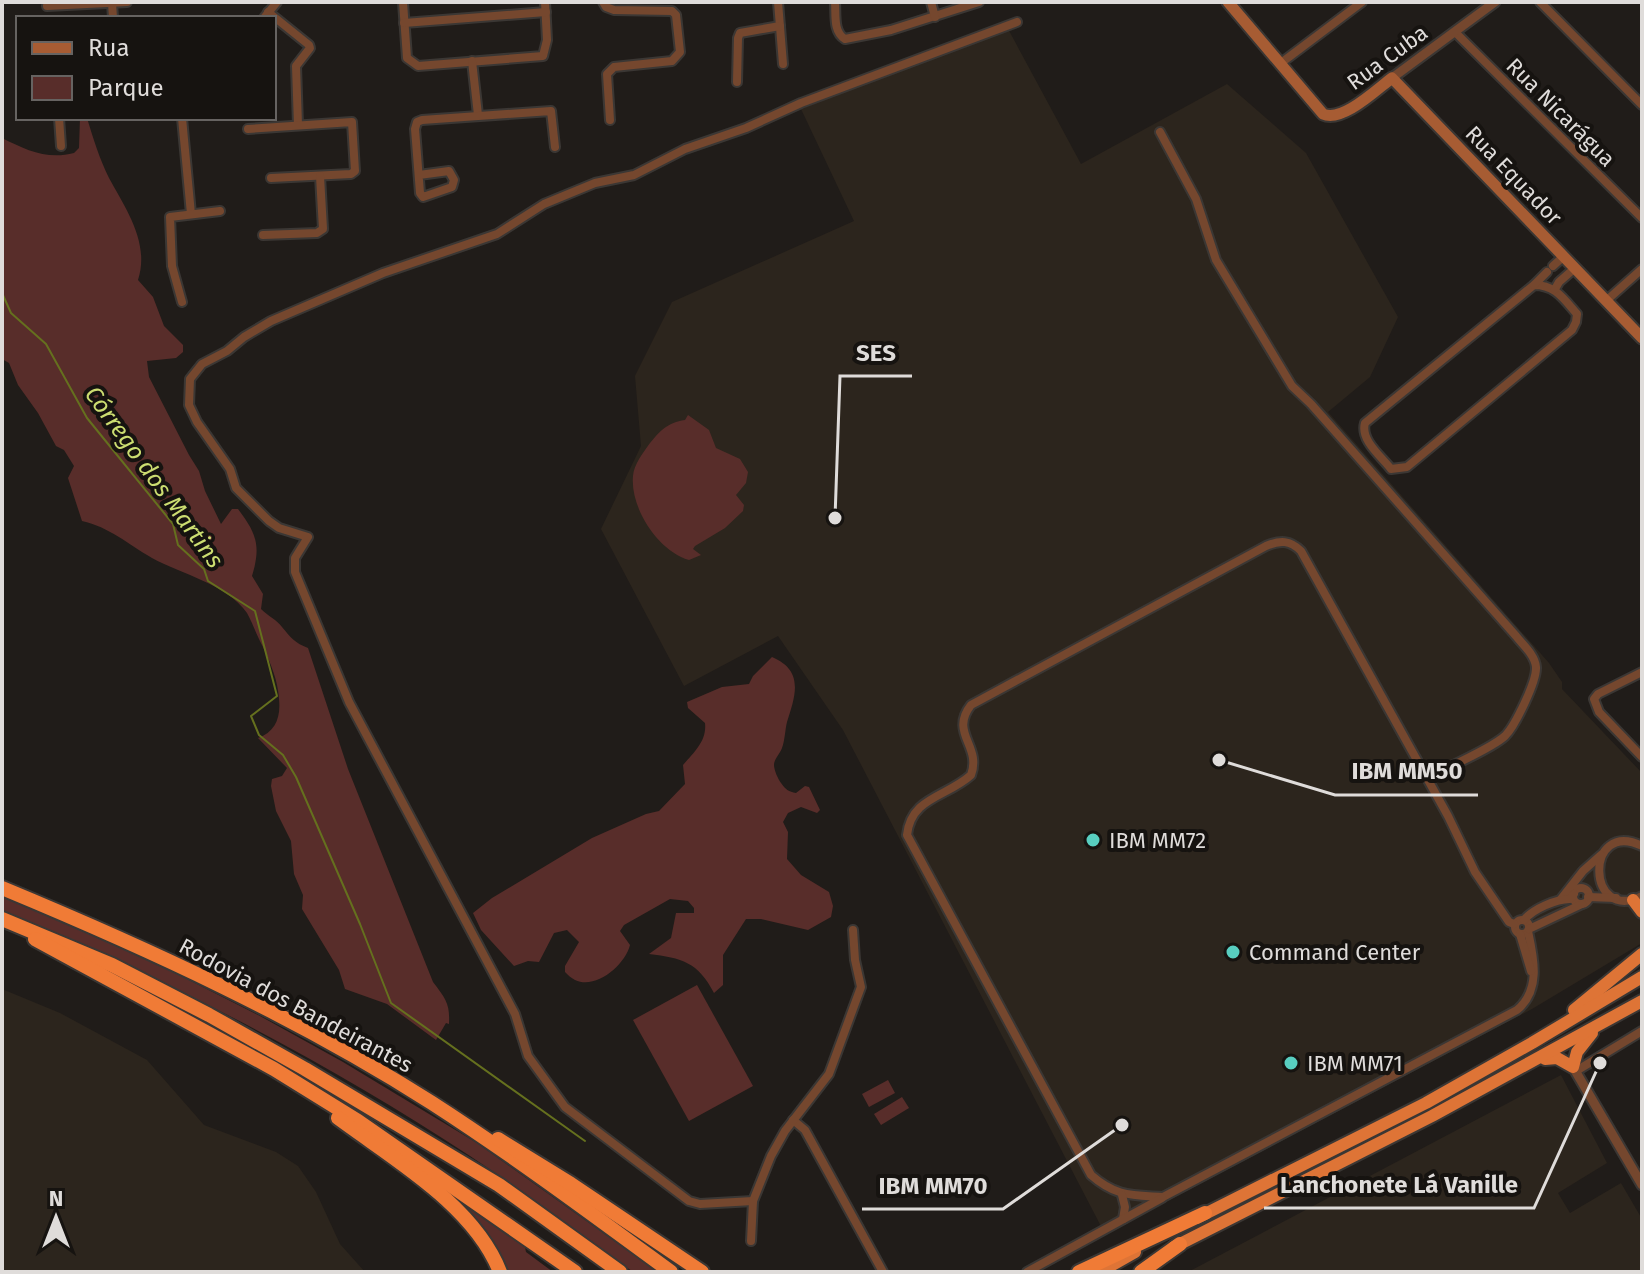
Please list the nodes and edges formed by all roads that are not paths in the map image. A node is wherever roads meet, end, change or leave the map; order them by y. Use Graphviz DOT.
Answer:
graph roads {
  1 [pos="127,2"];
  2 [pos="277,2"];
  3 [pos="403,2"];
  4 [pos="545,2"];
  5 [pos="603,2"];
  6 [pos="778,2"];
  7 [pos="835,2"];
  8 [pos="931,2"];
  9 [pos="979,2"];
  10 [pos="1228,2"];
  11 [pos="1362,2"];
  12 [pos="1495,2"];
  13 [pos="1540,2"];
  14 [pos="112,3"];
  15 [pos="47,6"];
  16 [pos="546,12"];
  17 [pos="266,15"];
  18 [pos="935,17"];
  19 [pos="276,22"];
  20 [pos="1017,22"];
  21 [pos="404,23"];
  22 [pos="780,26"];
  23 [pos="1455,32"];
  24 [pos="472,61"];
  25 [pos="1281,63"];
  26 [pos="783,64"];
  27 [pos="1392,78"];
  28 [pos="737,82"];
  29 [pos="1642,105"];
  30 [pos="478,115"];
  31 [pos="59,120"];
  32 [pos="182,120"];
  33 [pos="610,120"];
  34 [pos="298,125"];
  35 [pos="248,129"];
  36 [pos="1160,132"];
  37 [pos="61,146"];
  38 [pos="555,147"];
  39 [pos="419,175"];
  40 [pos="320,176"];
  41 [pos="271,178"];
  42 [pos="220,211"];
  43 [pos="191,214"];
  44 [pos="1642,218"];
  45 [pos="263,235"];
  46 [pos="1564,256"];
  47 [pos="1575,268"];
  48 [pos="1642,269"];
  49 [pos="1534,285"];
  50 [pos="1555,289"];
  51 [pos="1607,300"];
  52 [pos="182,302"];
  53 [pos="1642,338"];
  54 [pos="1642,672"];
  55 [pos="1642,757"];
  56 [pos="1427,778"];
  57 [pos="1642,846"];
  58 [pos="1604,852"];
  59 [pos="1598,869"];
  60 [pos="2,888"];
  61 [pos="1585,897"];
  62 [pos="1618,898"];
  63 [pos="1638,898"];
  64 [pos="1561,899"];
  65 [pos="1642,912"];
  66 [pos="2,919"];
  67 [pos="1520,921"];
  68 [pos="853,930"];
  69 [pos="1526,931"];
  70 [pos="1642,954"];
  71 [pos="1642,977"];
  72 [pos="1642,1001"];
  73 [pos="1597,1027"];
  74 [pos="1642,1031"];
  75 [pos="1532,1043"];
  76 [pos="1530,1064"];
  77 [pos="274,1069"];
  78 [pos="1574,1069"];
  79 [pos="431,1103"];
  80 [pos="793,1120"];
  81 [pos="1642,1185"];
  82 [pos="1122,1195"];
  83 [pos="1163,1197"];
  84 [pos="753,1201"];
  85 [pos="1205,1213"];
  86 [pos="1123,1219"];
  87 [pos="751,1241"];
  88 [pos="1180,1244"];
  89 [pos="500,1272"];
  90 [pos="575,1272"];
  91 [pos="620,1272"];
  92 [pos="671,1272"];
  93 [pos="702,1272"];
  94 [pos="883,1272"];
  95 [pos="1027,1272"];
  96 [pos="1079,1272"];
  97 [pos="1100,1272"];
  98 [pos="1130,1272"];
  99 [pos="1141,1272"];
  1 -- 14 [label="street"];
  2 -- 17 [label="street"];
  3 -- 21 [label="street"];
  4 -- 16 [label="street"];
  5 -- 33 [label="street"];
  6 -- 22 [label="street"];
  7 -- 18 [label="street"];
  8 -- 18 [label="street"];
  9 -- 18 [label="street"];
  10 -- 25 [label="main road"];
  11 -- 25 [label="street"];
  12 -- 23 [label="street, Rua Cuba"];
  13 -- 29 [label="street"];
  14 -- 15 [label="street"];
  16 -- 21 [label="street"];
  16 -- 24 [label="street"];
  19 -- 34 [label="street"];
  20 -- 84 [label="street"];
  21 -- 24 [label="street"];
  22 -- 26 [label="street"];
  22 -- 28 [label="street"];
  23 -- 27 [label="street, Rua Cuba"];
  23 -- 44 [label="street, Rua Nicarágua"];
  24 -- 30 [label="street"];
  25 -- 27 [label="main road, Rua Cuba"];
  27 -- 46 [label="main road, Rua Equador"];
  30 -- 38 [label="street"];
  30 -- 39 [label="street"];
  31 -- 37 [label="street"];
  32 -- 43 [label="street"];
  34 -- 35 [label="street"];
  34 -- 40 [label="street"];
  36 -- 56 [label="street"];
  39 -- 39 [label="street"];
  40 -- 41 [label="street"];
  40 -- 45 [label="street"];
  42 -- 43 [label="street"];
  43 -- 52 [label="street"];
  46 -- 47 [label="main road, Rua Equador"];
  46 -- 49 [label="street"];
  47 -- 50 [label="street"];
  47 -- 51 [label="main road, Rua Equador"];
  48 -- 51 [label="street"];
  49 -- 50 [label="street"];
  49 -- 50 [label="street"];
  51 -- 53 [label="main road, Rua Equador"];
  54 -- 55 [label="street"];
  56 -- 67 [label="street"];
  56 -- 82 [label="street"];
  57 -- 58 [label="street"];
  58 -- 59 [label="street"];
  58 -- 64 [label="street"];
  59 -- 61 [label="street"];
  59 -- 62 [label="street"];
  60 -- 79 [label="highway, Rodovia dos Bandeirantes"];
  61 -- 62 [label="street"];
  61 -- 64 [label="street"];
  61 -- 69 [label="street"];
  62 -- 63 [label="street"];
  63 -- 65 [label="highway"];
  64 -- 67 [label="street"];
  66 -- 77 [label="highway"];
  66 -- 91 [label="highway"];
  67 -- 69 [label="street"];
  67 -- 69 [label="street"];
  68 -- 80 [label="street"];
  69 -- 83 [label="street"];
  70 -- 75 [label="highway"];
  71 -- 75 [label="highway"];
  72 -- 73 [label="highway"];
  73 -- 76 [label="highway"];
  73 -- 78 [label="highway"];
  74 -- 78 [label="street"];
  75 -- 85 [label="highway"];
  76 -- 78 [label="highway"];
  76 -- 88 [label="highway"];
  77 -- 89 [label="highway"];
  77 -- 90 [label="highway"];
  78 -- 81 [label="street"];
  79 -- 92 [label="highway, Rodovia dos Bandeirantes"];
  79 -- 93 [label="highway"];
  80 -- 84 [label="street"];
  80 -- 94 [label="street"];
  82 -- 83 [label="street"];
  82 -- 86 [label="street"];
  83 -- 86 [label="street"];
  84 -- 87 [label="street"];
  85 -- 96 [label="highway"];
  85 -- 97 [label="highway"];
  86 -- 95 [label="street"];
  88 -- 98 [label="highway"];
  88 -- 99 [label="highway"];
}
